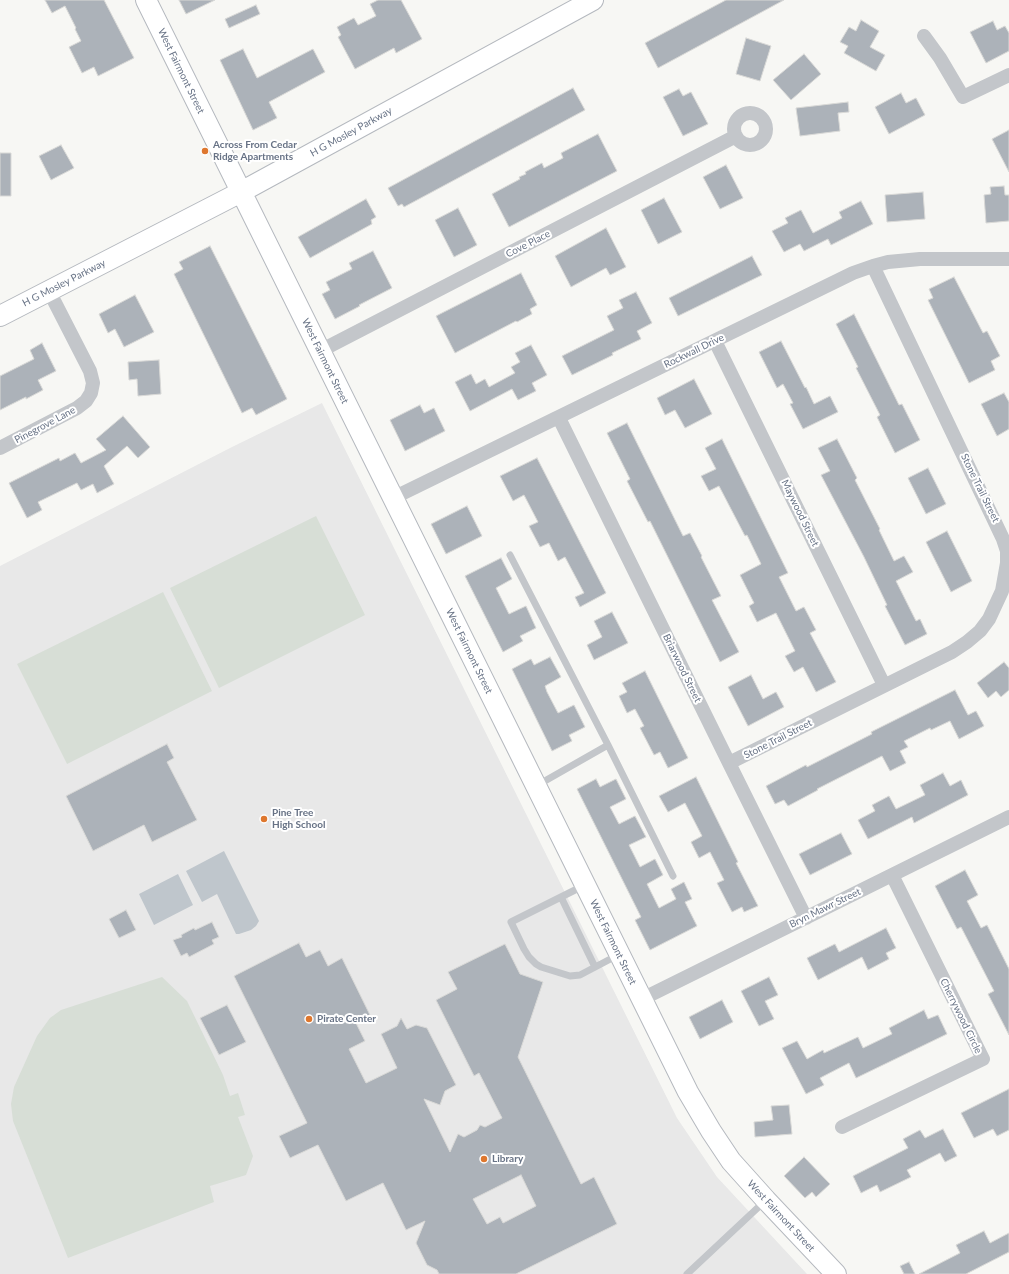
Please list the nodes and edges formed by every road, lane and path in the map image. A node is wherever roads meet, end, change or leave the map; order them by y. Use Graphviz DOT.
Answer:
graph roads {
  1 [pos="146,0"];
  2 [pos="593,0"];
  3 [pos="924,36"];
  4 [pos="1009,75"];
  5 [pos="736,136"];
  6 [pos="241,192"];
  7 [pos="1009,259"];
  8 [pos="873,266"];
  9 [pos="49,290"];
  10 [pos="0,316"];
  11 [pos="715,341"];
  12 [pos="320,351"];
  13 [pos="559,418"];
  14 [pos="0,448"];
  15 [pos="393,498"];
  16 [pos="1003,523"];
  17 [pos="510,555"];
  18 [pos="884,685"];
  19 [pos="608,745"];
  20 [pos="729,763"];
  21 [pos="536,786"];
  22 [pos="1009,817"];
  23 [pos="892,875"];
  24 [pos="673,876"];
  25 [pos="585,885"];
  26 [pos="561,897"];
  27 [pos="806,918"];
  28 [pos="620,954"];
  29 [pos="595,967"];
  30 [pos="642,999"];
  31 [pos="842,1128"];
  32 [pos="766,1200"];
  33 [pos="687,1274"];
  34 [pos="836,1274"];
  1 -- 6 [label="street, West Fairmont Street"];
  2 -- 6 [label="street, H G Mosley Parkway"];
  3 -- 4 [label="street"];
  5 -- 12 [label="street, Cove Place"];
  6 -- 9 [label="street, H G Mosley Parkway"];
  6 -- 12 [label="street, West Fairmont Street"];
  7 -- 8 [label="street, Rockwall Drive"];
  8 -- 11 [label="street, Rockwall Drive"];
  8 -- 16 [label="street, Stone Trail Street"];
  9 -- 10 [label="street, H G Mosley Parkway"];
  9 -- 14 [label="street, Pinegrove Lane"];
  11 -- 13 [label="street, Rockwall Drive"];
  11 -- 18 [label="street, Maywood Street"];
  12 -- 15 [label="street, West Fairmont Street"];
  13 -- 15 [label="street, Rockwall Drive"];
  13 -- 20 [label="street, Briarwood Street"];
  15 -- 21 [label="street, West Fairmont Street"];
  16 -- 18 [label="street, Stone Trail Street"];
  17 -- 19 [label="lane"];
  18 -- 20 [label="street, Stone Trail Street"];
  19 -- 21 [label="lane"];
  19 -- 24 [label="lane"];
  20 -- 27 [label="street, Briarwood Street"];
  21 -- 25 [label="street, West Fairmont Street"];
  22 -- 23 [label="street, Bryn Mawr Street"];
  23 -- 27 [label="street, Bryn Mawr Street"];
  23 -- 31 [label="street, Cherrywood Circle"];
  25 -- 26 [label="lane"];
  25 -- 28 [label="street, West Fairmont Street"];
  26 -- 29 [label="lane"];
  26 -- 29 [label="lane"];
  27 -- 30 [label="street, Bryn Mawr Street"];
  28 -- 29 [label="lane"];
  28 -- 30 [label="street, West Fairmont Street"];
  30 -- 32 [label="street, West Fairmont Street"];
  32 -- 33 [label="lane"];
  32 -- 34 [label="street, West Fairmont Street"];
}
